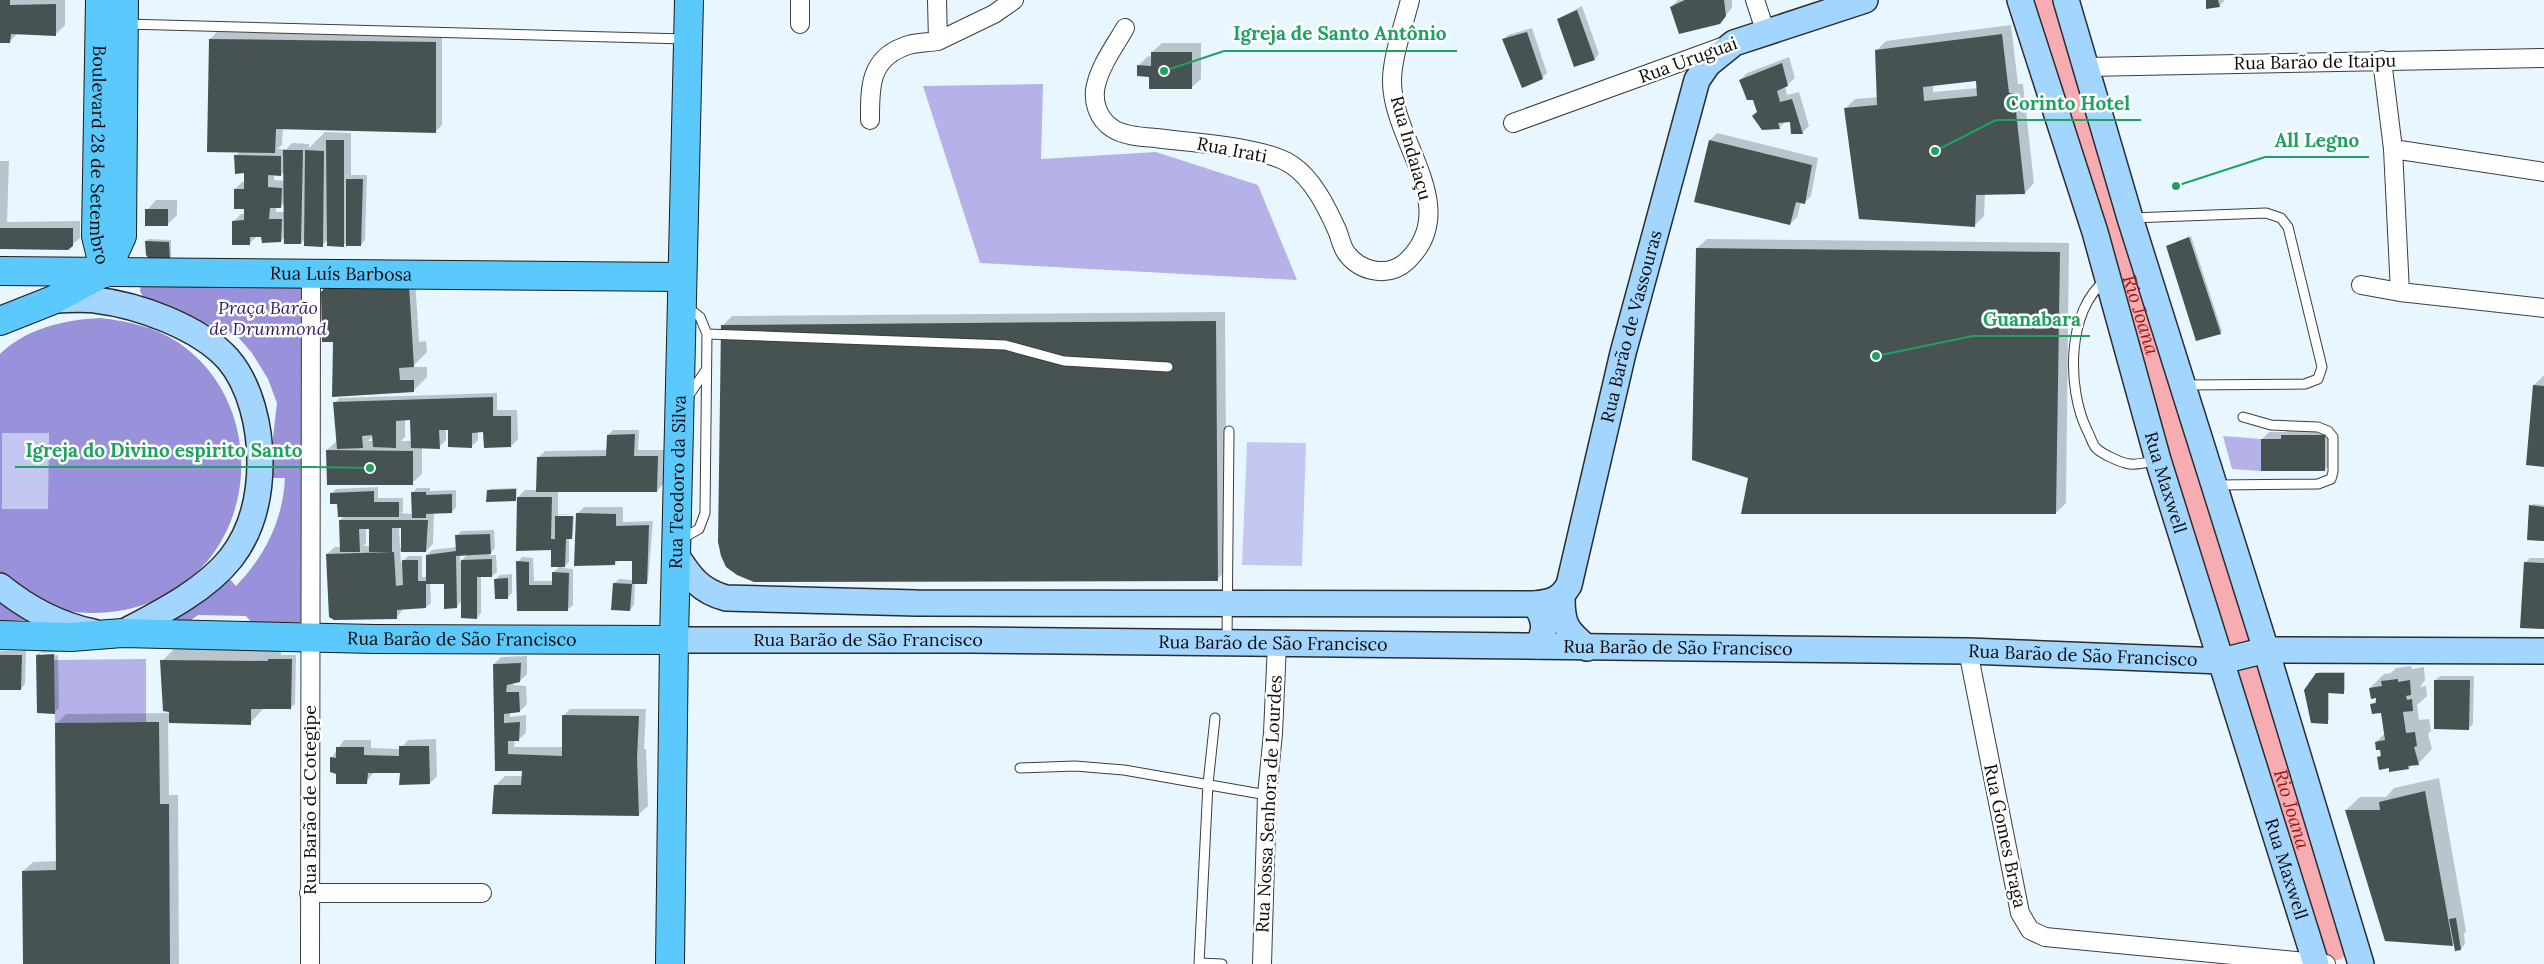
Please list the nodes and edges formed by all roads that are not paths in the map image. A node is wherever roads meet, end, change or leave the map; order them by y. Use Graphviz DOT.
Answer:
graph roads {
  1 [pos="100,0"];
  2 [pos="689,0"];
  3 [pos="800,0"];
  4 [pos="937,0"];
  5 [pos="1014,0"];
  6 [pos="1410,0"];
  7 [pos="1755,0"];
  8 [pos="1865,0"];
  9 [pos="2020,0"];
  10 [pos="2066,0"];
  11 [pos="124,12"];
  12 [pos="800,24"];
  13 [pos="1125,28"];
  14 [pos="1766,33"];
  15 [pos="688,40"];
  16 [pos="938,40"];
  17 [pos="1734,43"];
  18 [pos="2544,58"];
  19 [pos="2382,60"];
  20 [pos="2087,67"];
  21 [pos="870,120"];
  22 [pos="1513,123"];
  23 [pos="2393,149"];
  24 [pos="2544,172"];
  25 [pos="2130,218"];
  26 [pos="1425,237"];
  27 [pos="0,271"];
  28 [pos="105,272"];
  29 [pos="312,272"];
  30 [pos="2108,278"];
  31 [pos="2362,285"];
  32 [pos="682,290"];
  33 [pos="2400,292"];
  34 [pos="44,304"];
  35 [pos="2544,308"];
  36 [pos="151,314"];
  37 [pos="0,321"];
  38 [pos="0,334"];
  39 [pos="707,334"];
  40 [pos="1168,367"];
  41 [pos="707,369"];
  42 [pos="2183,385"];
  43 [pos="679,411"];
  44 [pos="2243,417"];
  45 [pos="1229,431"];
  46 [pos="2158,460"];
  47 [pos="2214,485"];
  48 [pos="676,549"];
  49 [pos="0,586"];
  50 [pos="1562,597"];
  51 [pos="1228,603"];
  52 [pos="1330,603"];
  53 [pos="1535,604"];
  54 [pos="112,634"];
  55 [pos="0,635"];
  56 [pos="310,637"];
  57 [pos="674,640"];
  58 [pos="1227,643"];
  59 [pos="1277,644"];
  60 [pos="1537,646"];
  61 [pos="1588,648"];
  62 [pos="2266,650"];
  63 [pos="1968,651"];
  64 [pos="2544,651"];
  65 [pos="2222,661"];
  66 [pos="1215,718"];
  67 [pos="1020,768"];
  68 [pos="1208,784"];
  69 [pos="1267,795"];
  70 [pos="309,893"];
  71 [pos="482,893"];
  72 [pos="1199,963"];
  73 [pos="310,964"];
  74 [pos="670,964"];
  75 [pos="1222,964"];
  76 [pos="1262,964"];
  77 [pos="2319,964"];
  78 [pos="2361,964"];
  1 -- 28 [label="main road, Boulevard 28 de Setembro"];
  2 -- 15 [label="main road, Rua Teodoro da Silva"];
  3 -- 12 [label="street"];
  4 -- 16 [label="street"];
  5 -- 16 [label="street"];
  6 -- 26 [label="street, Rua Indaiaçu"];
  7 -- 14 [label="street"];
  8 -- 14 [label="street, Rua Uruguai"];
  9 -- 30 [label="street, Rua Maxwell"];
  10 -- 20 [label="street"];
  11 -- 15 [label="lane"];
  11 -- 28 [label="main road, Boulevard 28 de Setembro"];
  13 -- 26 [label="street, Rua Irati"];
  14 -- 17 [label="street, Rua Uruguai"];
  15 -- 32 [label="main road, Rua Teodoro da Silva"];
  16 -- 21 [label="street"];
  17 -- 22 [label="street, Rua Uruguai"];
  17 -- 50 [label="street, Rua Barão de Vassouras"];
  18 -- 19 [label="street, Rua Barão de Itaipu"];
  19 -- 20 [label="street, Rua Barão de Itaipu"];
  19 -- 23 [label="street"];
  20 -- 25 [label="street"];
  23 -- 24 [label="street"];
  23 -- 33 [label="street"];
  25 -- 42 [label="street"];
  25 -- 42 [label="lane"];
  27 -- 28 [label="main road, Rua Luís Barbosa"];
  28 -- 29 [label="main road, Rua Luís Barbosa"];
  28 -- 34 [label="main road"];
  28 -- 36 [label="street"];
  29 -- 32 [label="main road, Rua Luís Barbosa"];
  29 -- 56 [label="street"];
  30 -- 46 [label="street, Rua Maxwell"];
  30 -- 46 [label="lane"];
  31 -- 33 [label="street"];
  32 -- 39 [label="lane"];
  32 -- 43 [label="main road, Rua Teodoro da Silva"];
  33 -- 35 [label="street"];
  34 -- 36 [label="street"];
  34 -- 37 [label="main road"];
  34 -- 38 [label="street"];
  36 -- 54 [label="street"];
  39 -- 40 [label="lane"];
  39 -- 41 [label="lane"];
  41 -- 43 [label="lane"];
  41 -- 48 [label="lane"];
  42 -- 47 [label="street"];
  43 -- 48 [label="main road, Rua Teodoro da Silva"];
  44 -- 47 [label="lane"];
  45 -- 51 [label="lane"];
  46 -- 65 [label="street, Rua Maxwell"];
  47 -- 62 [label="street"];
  48 -- 51 [label="street"];
  48 -- 57 [label="main road, Rua Teodoro da Silva"];
  49 -- 54 [label="street"];
  50 -- 53 [label="street"];
  50 -- 61 [label="street"];
  51 -- 52 [label="street"];
  51 -- 58 [label="lane"];
  52 -- 53 [label="street"];
  52 -- 59 [label="street"];
  53 -- 60 [label="street"];
  54 -- 55 [label="main road, Rua Barão de São Francisco"];
  54 -- 56 [label="main road, Rua Barão de São Francisco"];
  56 -- 57 [label="main road, Rua Barão de São Francisco"];
  56 -- 70 [label="street, Rua Barão de Cotegipe"];
  57 -- 58 [label="street, Rua Barão de São Francisco"];
  57 -- 74 [label="main road, Rua Teodoro da Silva"];
  58 -- 59 [label="street, Rua Barão de São Francisco"];
  59 -- 60 [label="street, Rua Barão de São Francisco"];
  59 -- 69 [label="street, Rua Nossa Senhora de Lourdes"];
  60 -- 61 [label="street, Rua Barão de São Francisco"];
  61 -- 63 [label="street, Rua Barão de São Francisco"];
  62 -- 64 [label="street, Rua Barão de São Francisco"];
  62 -- 65 [label="street, Rua Barão de São Francisco"];
  62 -- 78 [label="street"];
  63 -- 65 [label="street, Rua Barão de São Francisco"];
  63 -- 77 [label="street, Rua Gomes Braga"];
  65 -- 77 [label="street, Rua Maxwell"];
  66 -- 68 [label="lane"];
  67 -- 68 [label="lane"];
  68 -- 69 [label="lane"];
  68 -- 72 [label="lane"];
  69 -- 76 [label="street, Rua Nossa Senhora de Lourdes"];
  70 -- 71 [label="street"];
  70 -- 73 [label="street, Rua Barão de Cotegipe"];
  72 -- 75 [label="lane"];
}
